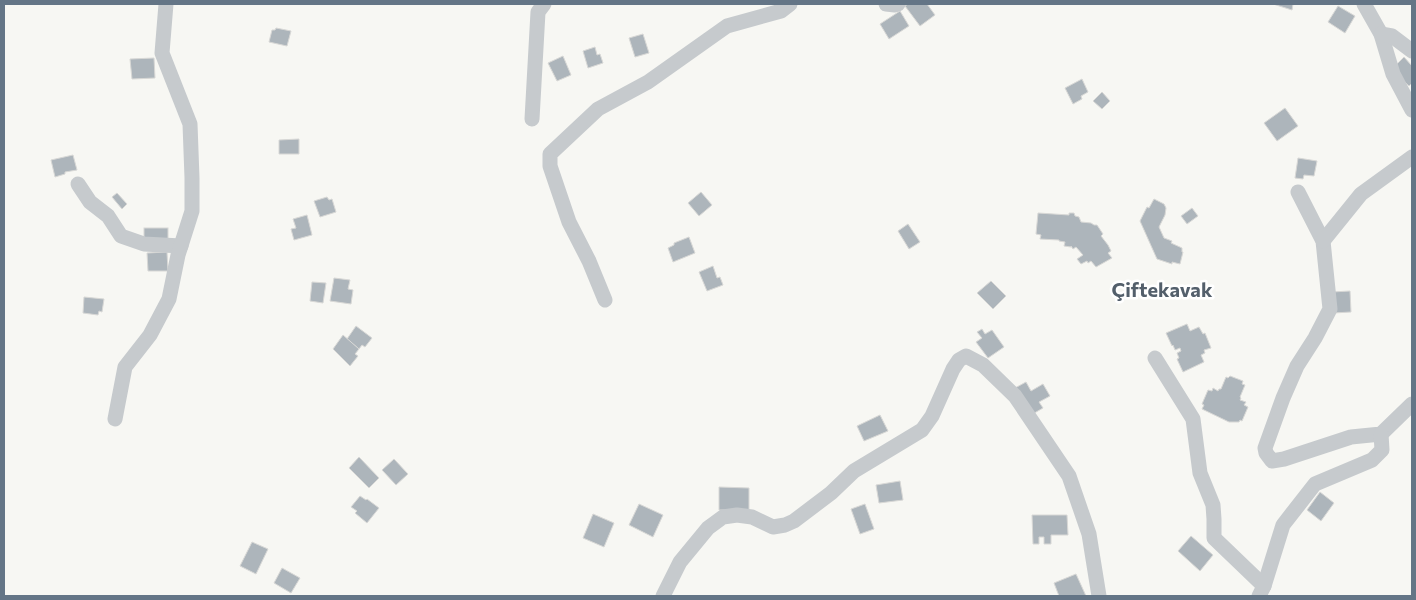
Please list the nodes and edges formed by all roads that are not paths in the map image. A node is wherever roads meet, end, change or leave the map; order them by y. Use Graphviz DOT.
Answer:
graph roads {
  1 [pos="166,4"];
  2 [pos="544,4"];
  3 [pos="790,4"];
  4 [pos="886,4"];
  5 [pos="898,4"];
  6 [pos="1364,4"];
  7 [pos="1381,34"];
  8 [pos="1412,51"];
  9 [pos="1412,110"];
  10 [pos="532,119"];
  11 [pos="1412,157"];
  12 [pos="78,184"];
  13 [pos="1298,192"];
  14 [pos="1323,241"];
  15 [pos="181,246"];
  16 [pos="605,300"];
  17 [pos="1155,358"];
  18 [pos="1412,404"];
  19 [pos="115,419"];
  20 [pos="1381,434"];
  21 [pos="1262,591"];
  22 [pos="663,596"];
  23 [pos="1099,596"];
  1 -- 15 [label="street"];
  2 -- 10 [label="street"];
  3 -- 16 [label="street"];
  4 -- 5 [label="street"];
  6 -- 7 [label="street"];
  7 -- 8 [label="street"];
  7 -- 9 [label="street"];
  11 -- 14 [label="street"];
  12 -- 15 [label="street"];
  13 -- 14 [label="street"];
  14 -- 20 [label="street"];
  15 -- 19 [label="street"];
  17 -- 21 [label="street"];
  18 -- 20 [label="street"];
  20 -- 21 [label="street"];
  22 -- 23 [label="street"];
}
